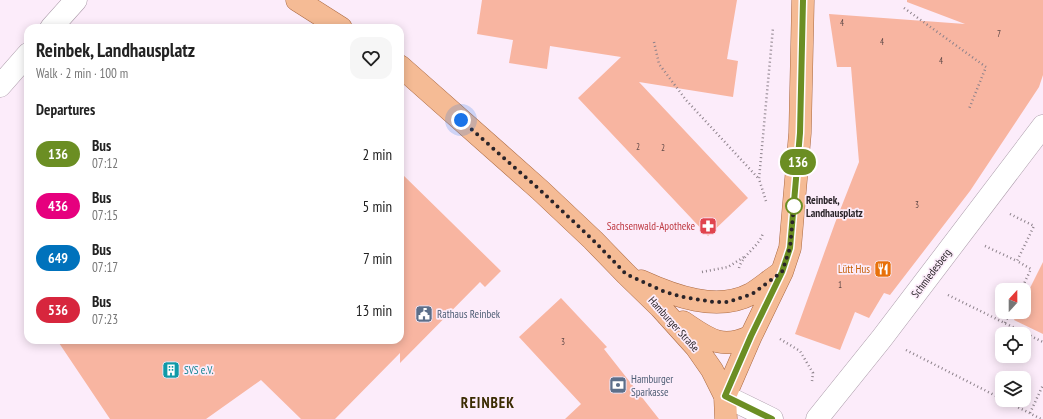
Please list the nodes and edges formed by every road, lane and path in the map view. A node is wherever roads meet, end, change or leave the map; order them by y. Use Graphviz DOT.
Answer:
graph roads {
  1 [pos="76,0"];
  2 [pos="296,0"];
  3 [pos="803,0"];
  4 [pos="904,8"];
  5 [pos="774,23"];
  6 [pos="55,24"];
  7 [pos="335,24"];
  8 [pos="654,42"];
  9 [pos="24,59"];
  10 [pos="404,70"];
  11 [pos="0,86"];
  12 [pos="969,109"];
  13 [pos="1043,126"];
  14 [pos="985,202"];
  15 [pos="961,234"];
  16 [pos="1017,261"];
  17 [pos="782,272"];
  18 [pos="626,274"];
  19 [pos="924,283"];
  20 [pos="1025,283"];
  21 [pos="660,307"];
  22 [pos="1007,319"];
  23 [pos="1005,323"];
  24 [pos="751,336"];
  25 [pos="882,338"];
  26 [pos="1043,342"];
  27 [pos="1043,386"];
  28 [pos="725,396"];
  29 [pos="995,396"];
  30 [pos="1018,407"];
  31 [pos="1030,413"];
  32 [pos="726,419"];
  33 [pos="772,419"];
  34 [pos="817,419"];
  35 [pos="1041,419"];
  1 -- 6 [label="street"];
  2 -- 7 [label="main road"];
  3 -- 17 [label="main road"];
  4 -- 12 [label="path"];
  5 -- 8 [label="path"];
  9 -- 11 [label="street"];
  10 -- 18 [label="main road, Hamburger Straße"];
  13 -- 14 [label="street, Schmiedesberg"];
  14 -- 15 [label="street, Schmiedesberg"];
  14 -- 16 [label="path"];
  15 -- 16 [label="path"];
  15 -- 19 [label="street, Schmiedesberg"];
  16 -- 20 [label="path"];
  17 -- 18 [label="main road"];
  17 -- 24 [label="main road"];
  18 -- 21 [label="main road, Hamburger Straße"];
  19 -- 23 [label="path"];
  19 -- 25 [label="street, Schmiedesberg"];
  21 -- 24 [label="main road"];
  21 -- 28 [label="main road, Hamburger Straße"];
  22 -- 23 [label="path"];
  23 -- 26 [label="path"];
  24 -- 28 [label="main road"];
  25 -- 29 [label="path"];
  25 -- 34 [label="street, Schmiedesberg"];
  27 -- 31 [label="path"];
  28 -- 32 [label="main road"];
  28 -- 33 [label="street"];
  30 -- 31 [label="path"];
  31 -- 35 [label="path"];
}
